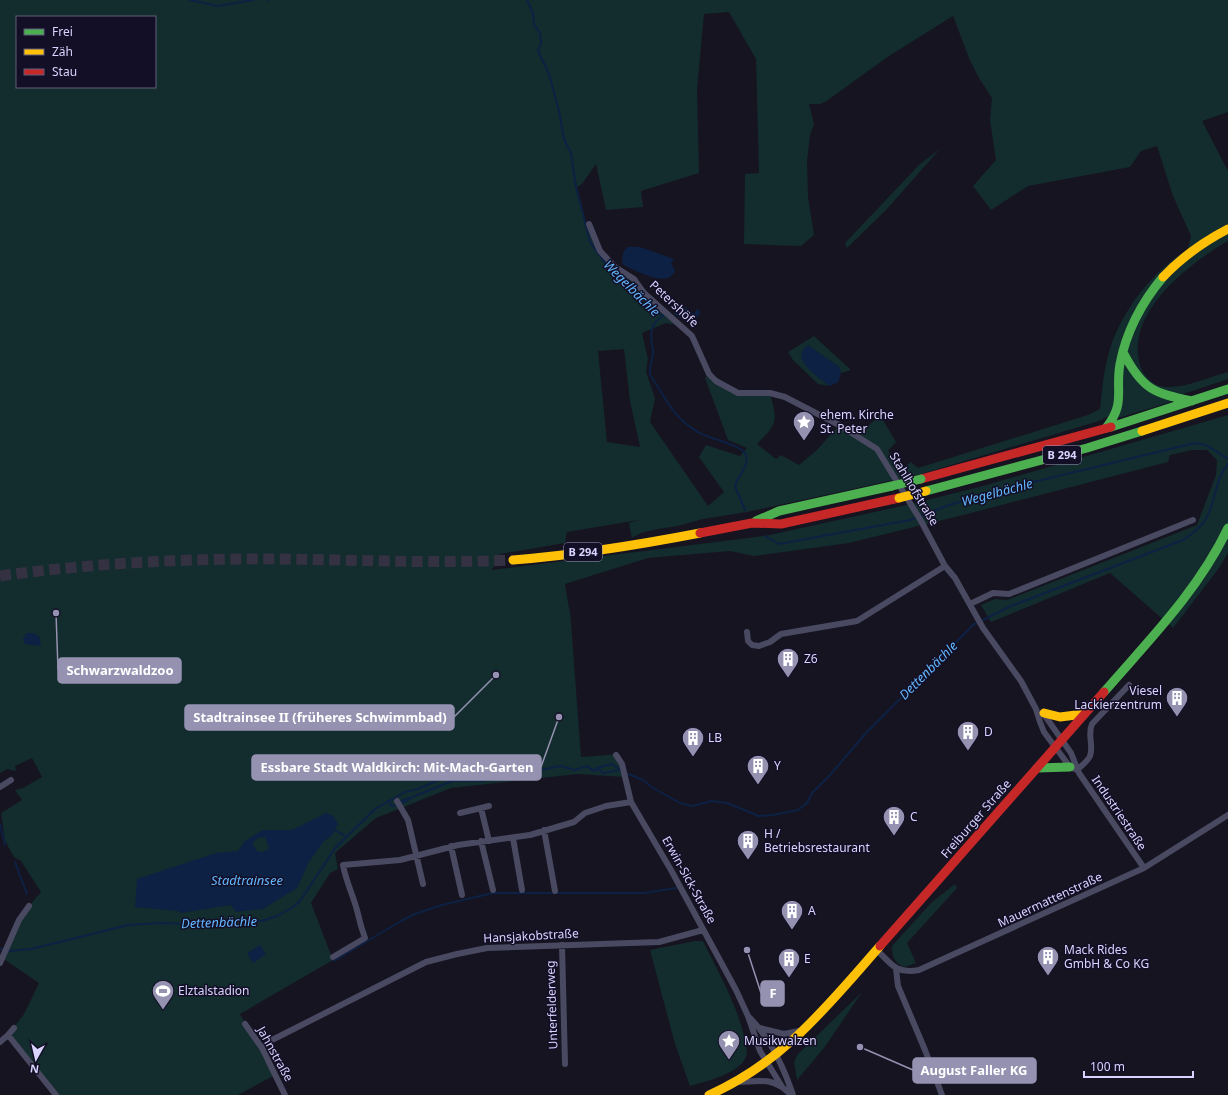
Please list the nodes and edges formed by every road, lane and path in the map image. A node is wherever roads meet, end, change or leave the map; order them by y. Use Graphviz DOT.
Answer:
graph roads {
  1 [pos="589,224"];
  2 [pos="1228,229"];
  3 [pos="1124,354"];
  4 [pos="1228,389"];
  5 [pos="770,393"];
  6 [pos="1192,401"];
  7 [pos="1228,403"];
  8 [pos="1106,429"];
  9 [pos="1193,520"];
  10 [pos="752,523"];
  11 [pos="1228,528"];
  12 [pos="513,560"];
  13 [pos="945,566"];
  14 [pos="970,604"];
  15 [pos="747,632"];
  16 [pos="1129,685"];
  17 [pos="1040,711"];
  18 [pos="1084,714"];
  19 [pos="1062,739"];
  20 [pos="1055,747"];
  21 [pos="616,755"];
  22 [pos="1037,768"];
  23 [pos="1073,769"];
  24 [pos="11,780"];
  25 [pos="0,787"];
  26 [pos="397,801"];
  27 [pos="630,802"];
  28 [pos="489,806"];
  29 [pos="481,808"];
  30 [pos="460,813"];
  31 [pos="1228,815"];
  32 [pos="544,830"];
  33 [pos="513,838"];
  34 [pos="482,841"];
  35 [pos="489,841"];
  36 [pos="451,846"];
  37 [pos="418,856"];
  38 [pos="1144,868"];
  39 [pos="423,884"];
  40 [pos="493,890"];
  41 [pos="522,890"];
  42 [pos="555,892"];
  43 [pos="462,895"];
  44 [pos="30,906"];
  45 [pos="703,930"];
  46 [pos="562,945"];
  47 [pos="877,950"];
  48 [pos="4,952"];
  49 [pos="333,957"];
  50 [pos="0,963"];
  51 [pos="896,969"];
  52 [pos="748,1016"];
  53 [pos="245,1024"];
  54 [pos="14,1028"];
  55 [pos="760,1028"];
  56 [pos="806,1029"];
  57 [pos="8,1035"];
  58 [pos="0,1042"];
  59 [pos="262,1048"];
  60 [pos="776,1056"];
  61 [pos="566,1064"];
  62 [pos="767,1064"];
  63 [pos="737,1082"];
  64 [pos="781,1085"];
  65 [pos="56,1095"];
  66 [pos="285,1095"];
  67 [pos="709,1095"];
  68 [pos="792,1095"];
  69 [pos="942,1095"];
  1 -- 5 [label="street, Petershöfe"];
  2 -- 3 [label="main road"];
  3 -- 6 [label="main road"];
  3 -- 8 [label="main road"];
  4 -- 6 [label="main road, B 294"];
  5 -- 13 [label="street, Stahlhofstraße"];
  6 -- 8 [label="main road, B 294"];
  7 -- 10 [label="main road, B 294, bridge"];
  8 -- 10 [label="main road, B 294, bridge"];
  9 -- 14 [label="street"];
  10 -- 12 [label="main road, B 294"];
  11 -- 18 [label="main road, Freiburger Straße"];
  13 -- 14 [label="street, Stahlhofstraße"];
  13 -- 15 [label="street"];
  14 -- 17 [label="street, Stahlhofstraße"];
  16 -- 23 [label="street, Industriestraße"];
  17 -- 18 [label="main road"];
  17 -- 19 [label="street, Stahlhofstraße"];
  17 -- 20 [label="street, Stahlhofstraße"];
  18 -- 19 [label="main road, Freiburger Straße"];
  19 -- 20 [label="main road, Freiburger Straße"];
  19 -- 23 [label="street, Industriestraße"];
  20 -- 22 [label="main road, Freiburger Straße"];
  20 -- 23 [label="street, Industriestraße"];
  21 -- 27 [label="street, Erwin-Sick-Straße"];
  22 -- 23 [label="main road"];
  22 -- 47 [label="main road, Freiburger Straße"];
  23 -- 38 [label="street, Industriestraße"];
  24 -- 25 [label="street"];
  26 -- 37 [label="street"];
  27 -- 32 [label="street"];
  27 -- 45 [label="street, Erwin-Sick-Straße"];
  28 -- 29 [label="street"];
  29 -- 30 [label="street"];
  29 -- 35 [label="street"];
  31 -- 38 [label="street, Mauermattenstraße"];
  32 -- 33 [label="street"];
  32 -- 42 [label="street"];
  33 -- 35 [label="street"];
  33 -- 41 [label="street"];
  34 -- 35 [label="street"];
  34 -- 36 [label="street"];
  34 -- 40 [label="street"];
  36 -- 37 [label="street"];
  36 -- 43 [label="street"];
  37 -- 39 [label="street"];
  37 -- 49 [label="street"];
  38 -- 51 [label="street, Mauermattenstraße"];
  44 -- 48 [label="street"];
  45 -- 46 [label="street, Hansjakobstraße"];
  45 -- 52 [label="street, Erwin-Sick-Straße"];
  46 -- 59 [label="street, Hansjakobstraße"];
  46 -- 61 [label="street, Unterfelderweg"];
  47 -- 51 [label="street"];
  47 -- 56 [label="main road, Freiburger Straße"];
  48 -- 50 [label="street"];
  51 -- 69 [label="street"];
  52 -- 55 [label="street, Erwin-Sick-Straße"];
  52 -- 62 [label="street, Erwin-Sick-Straße"];
  53 -- 59 [label="street, Jahnstraße"];
  54 -- 57 [label="street"];
  55 -- 56 [label="street"];
  55 -- 60 [label="street, Erwin-Sick-Straße"];
  56 -- 60 [label="main road, Freiburger Straße"];
  57 -- 58 [label="street"];
  57 -- 65 [label="street"];
  59 -- 66 [label="street, Jahnstraße"];
  60 -- 62 [label="main road, Freiburger Straße"];
  60 -- 68 [label="street, Erwin-Sick-Straße"];
  62 -- 63 [label="main road, Freiburger Straße"];
  62 -- 64 [label="street, Erwin-Sick-Straße"];
  63 -- 64 [label="street"];
  63 -- 67 [label="main road, Freiburger Straße"];
  64 -- 68 [label="street, Erwin-Sick-Straße"];
}
